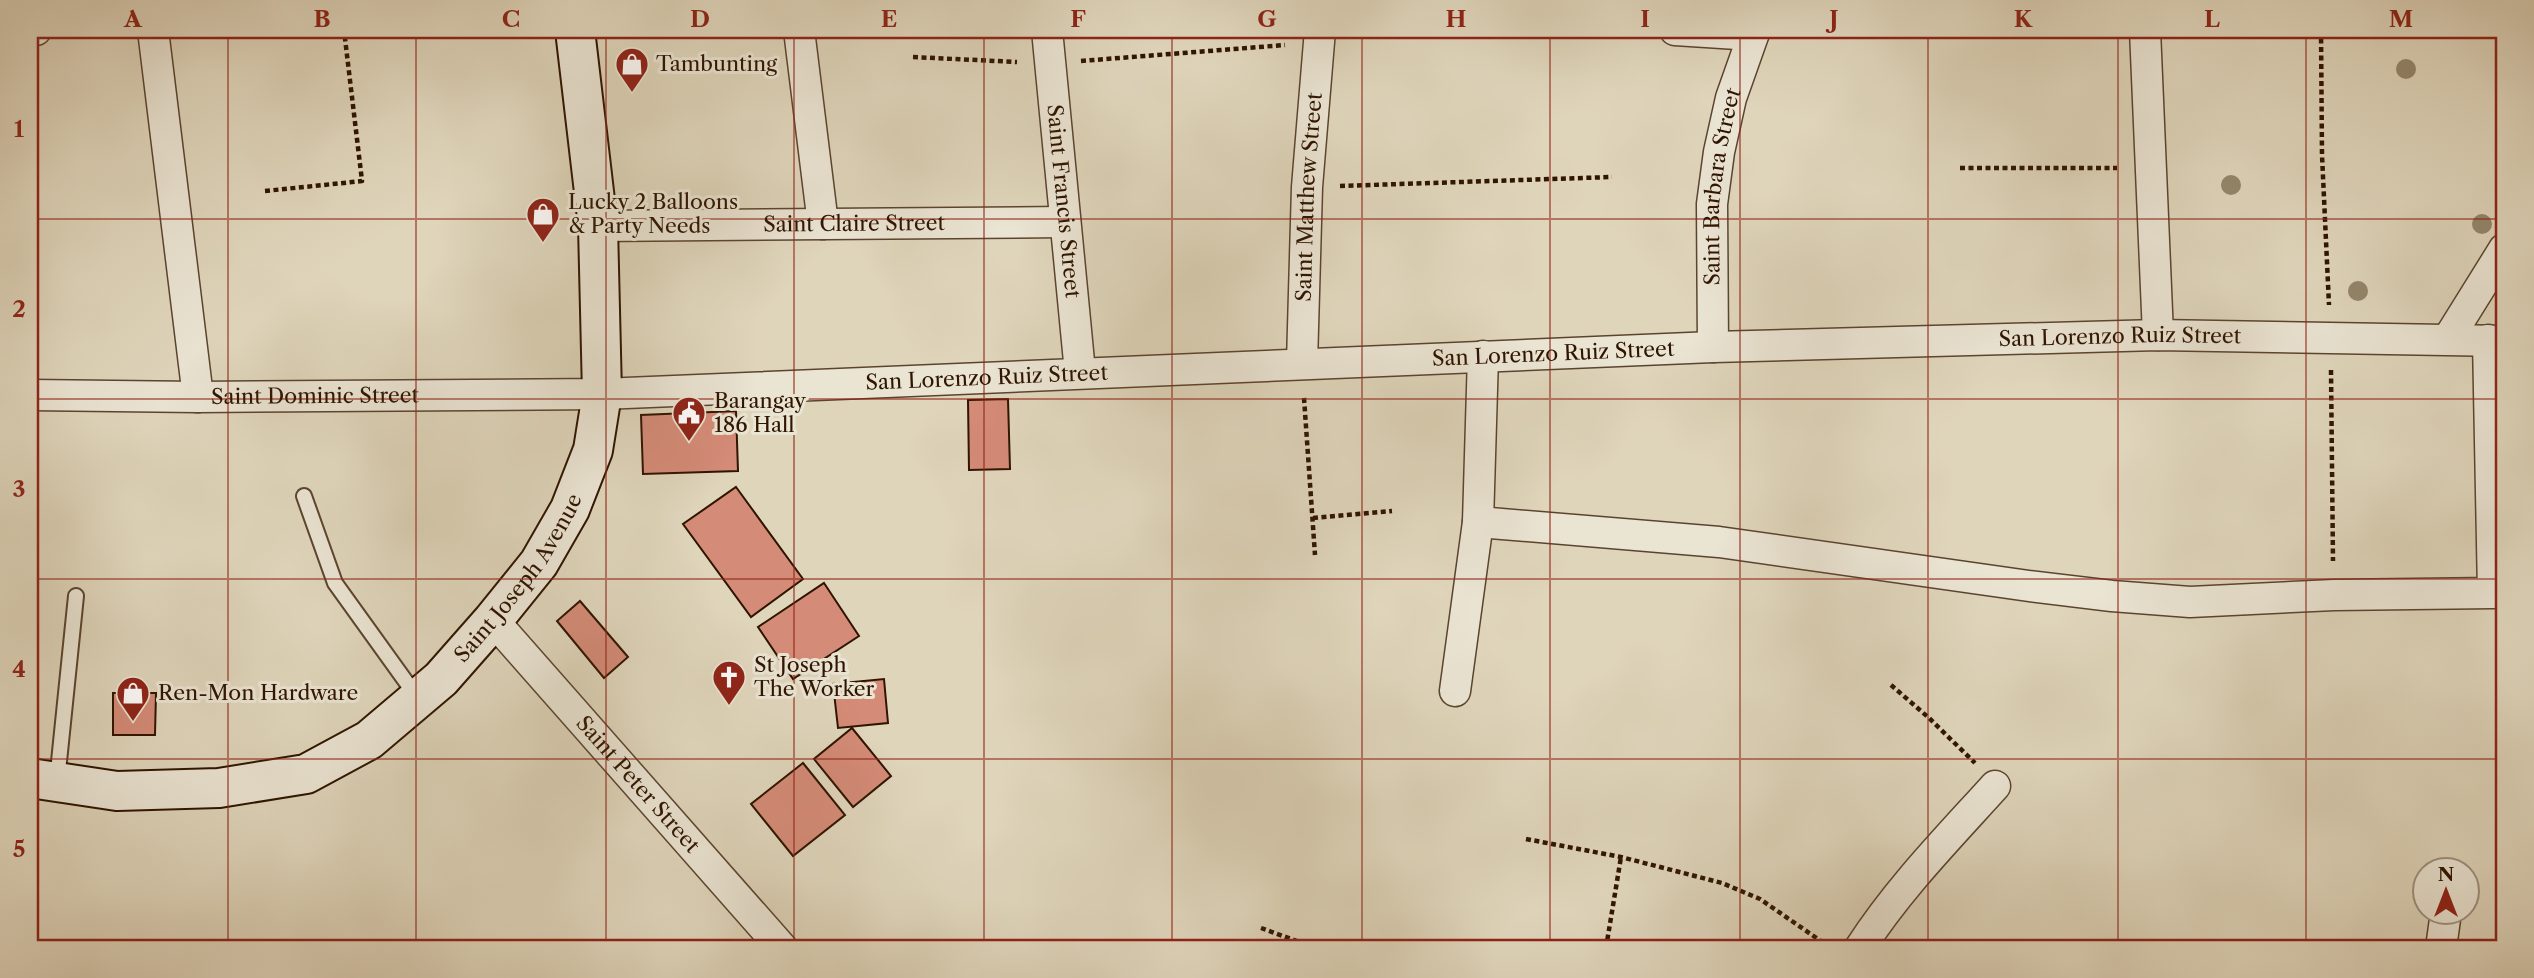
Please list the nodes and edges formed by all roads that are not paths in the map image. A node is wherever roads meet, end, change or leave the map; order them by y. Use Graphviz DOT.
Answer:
graph roads {
  1 [pos="30,30"];
  2 [pos="36,30"];
  3 [pos="153,30"];
  4 [pos="575,30"];
  5 [pos="799,30"];
  6 [pos="1047,30"];
  7 [pos="1675,30"];
  8 [pos="2145,30"];
  9 [pos="1754,32"];
  10 [pos="1319,36"];
  11 [pos="1065,222"];
  12 [pos="823,224"];
  13 [pos="598,226"];
  14 [pos="2504,249"];
  15 [pos="2158,335"];
  16 [pos="2448,339"];
  17 [pos="2496,340"];
  18 [pos="1713,347"];
  19 [pos="1483,356"];
  20 [pos="1302,363"];
  21 [pos="1080,372"];
  22 [pos="602,394"];
  23 [pos="30,395"];
  24 [pos="198,397"];
  25 [pos="304,496"];
  26 [pos="1478,522"];
  27 [pos="75,596"];
  28 [pos="493,620"];
  29 [pos="1455,691"];
  30 [pos="418,698"];
  31 [pos="43,780"];
  32 [pos="1996,786"];
  33 [pos="2444,926"];
  34 [pos="782,948"];
  35 [pos="1860,948"];
  36 [pos="2441,948"];
  1 -- 2 [label="street"];
  3 -- 24 [label="street"];
  4 -- 13 [label="main road, Saint Joseph Avenue"];
  5 -- 12 [label="street"];
  6 -- 11 [label="street, Saint Francis Street"];
  7 -- 9 [label="street"];
  8 -- 15 [label="street"];
  9 -- 18 [label="street, Saint Barbara Street"];
  10 -- 20 [label="street, Saint Matthew Street"];
  11 -- 12 [label="street, Saint Claire Street"];
  11 -- 21 [label="street, Saint Francis Street"];
  12 -- 13 [label="street, Saint Claire Street"];
  13 -- 22 [label="main road, Saint Joseph Avenue"];
  14 -- 16 [label="street"];
  15 -- 16 [label="street, San Lorenzo Ruiz Street"];
  15 -- 18 [label="street, San Lorenzo Ruiz Street"];
  16 -- 17 [label="street, San Lorenzo Ruiz Street"];
  17 -- 26 [label="street"];
  18 -- 19 [label="street, San Lorenzo Ruiz Street"];
  19 -- 20 [label="street, San Lorenzo Ruiz Street"];
  19 -- 26 [label="street"];
  20 -- 21 [label="street, San Lorenzo Ruiz Street"];
  21 -- 22 [label="street, San Lorenzo Ruiz Street"];
  22 -- 24 [label="street, Saint Dominic Street"];
  22 -- 28 [label="main road, Saint Joseph Avenue"];
  23 -- 24 [label="street, Saint Dominic Street"];
  25 -- 30 [label="lane"];
  26 -- 29 [label="street"];
  27 -- 31 [label="lane"];
  28 -- 30 [label="main road, Saint Joseph Avenue"];
  28 -- 34 [label="street, Saint Peter Street"];
  30 -- 31 [label="main road, Saint Joseph Avenue"];
  32 -- 35 [label="street"];
  33 -- 36 [label="street"];
}
